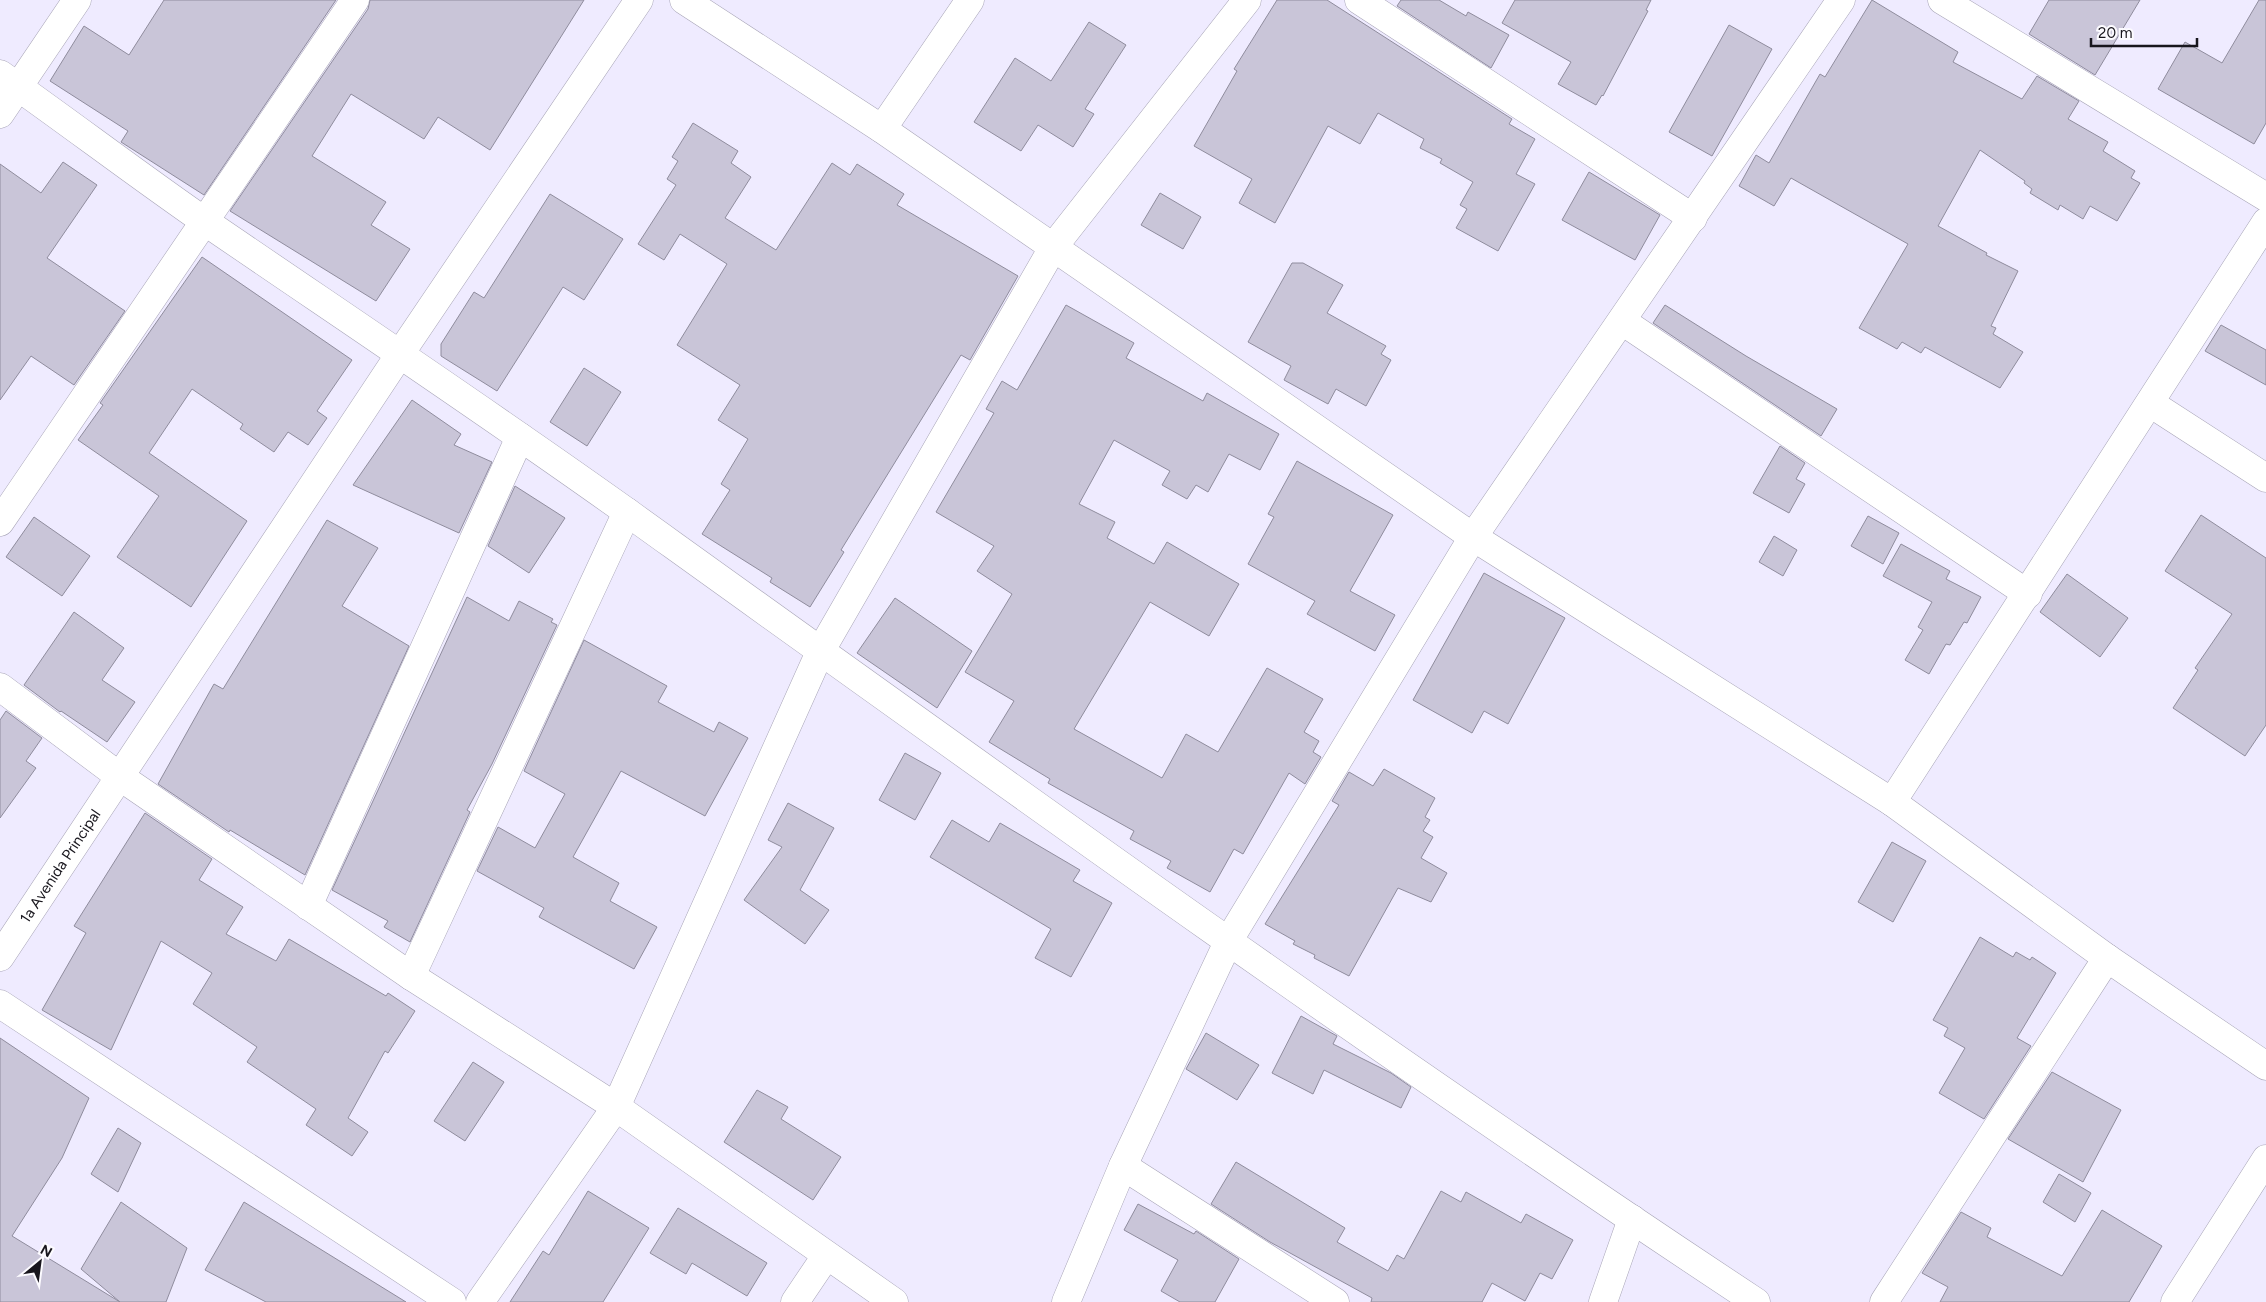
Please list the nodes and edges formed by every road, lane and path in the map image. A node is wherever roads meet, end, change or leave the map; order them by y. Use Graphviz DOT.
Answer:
graph roads {
  1 [pos="76,0"];
  2 [pos="355,0"];
  3 [pos="640,0"];
  4 [pos="684,0"];
  5 [pos="970,0"];
  6 [pos="1247,0"];
  7 [pos="1359,0"];
  8 [pos="1841,0"];
  9 [pos="1942,0"];
  10 [pos="9,80"];
  11 [pos="0,114"];
  12 [pos="882,129"];
  13 [pos="2266,197"];
  14 [pos="1693,218"];
  15 [pos="204,220"];
  16 [pos="2266,222"];
  17 [pos="1054,246"];
  18 [pos="1622,321"];
  19 [pos="400,354"];
  20 [pos="2150,403"];
  21 [pos="520,437"];
  22 [pos="2266,478"];
  23 [pos="626,512"];
  24 [pos="0,522"];
  25 [pos="1473,537"];
  26 [pos="2028,594"];
  27 [pos="820,652"];
  28 [pos="0,687"];
  29 [pos="120,776"];
  30 [pos="1892,802"];
  31 [pos="308,906"];
  32 [pos="1229,940"];
  33 [pos="0,956"];
  34 [pos="2107,958"];
  35 [pos="411,976"];
  36 [pos="0,1004"];
  37 [pos="2266,1066"];
  38 [pos="616,1108"];
  39 [pos="2266,1159"];
  40 [pos="1123,1166"];
  41 [pos="1632,1220"];
  42 [pos="826,1256"];
  43 [pos="2177,1301"];
  44 [pos="452,1302"];
  45 [pos="480,1302"];
  46 [pos="794,1302"];
  47 [pos="894,1302"];
  48 [pos="1066,1302"];
  49 [pos="1335,1302"];
  50 [pos="1603,1302"];
  51 [pos="1756,1302"];
  52 [pos="1884,1302"];
  1 -- 10 [label="street"];
  2 -- 15 [label="street"];
  3 -- 19 [label="street, 1a Avenida Principal"];
  4 -- 12 [label="street"];
  5 -- 12 [label="street"];
  6 -- 17 [label="street"];
  7 -- 14 [label="street"];
  8 -- 14 [label="street"];
  9 -- 13 [label="street"];
  10 -- 11 [label="street"];
  10 -- 15 [label="street"];
  12 -- 17 [label="street"];
  14 -- 18 [label="street"];
  15 -- 19 [label="street"];
  15 -- 24 [label="street"];
  16 -- 20 [label="street"];
  17 -- 25 [label="street"];
  17 -- 27 [label="street"];
  18 -- 25 [label="street"];
  18 -- 26 [label="street"];
  19 -- 21 [label="street"];
  19 -- 29 [label="street, 1a Avenida Principal"];
  20 -- 22 [label="street"];
  20 -- 26 [label="street"];
  21 -- 23 [label="street"];
  21 -- 31 [label="street"];
  23 -- 27 [label="street"];
  23 -- 35 [label="street"];
  25 -- 30 [label="street"];
  25 -- 32 [label="street"];
  26 -- 30 [label="street"];
  27 -- 32 [label="street"];
  27 -- 38 [label="street"];
  28 -- 29 [label="street"];
  29 -- 31 [label="street"];
  29 -- 33 [label="street, 1a Avenida Principal"];
  30 -- 34 [label="street"];
  31 -- 35 [label="street"];
  32 -- 40 [label="street"];
  32 -- 41 [label="street"];
  34 -- 37 [label="street"];
  34 -- 52 [label="street"];
  35 -- 38 [label="street"];
  36 -- 44 [label="street"];
  38 -- 42 [label="street"];
  38 -- 45 [label="street"];
  39 -- 43 [label="street"];
  40 -- 48 [label="street"];
  40 -- 49 [label="street"];
  41 -- 50 [label="street"];
  41 -- 51 [label="street"];
  42 -- 46 [label="street"];
  42 -- 47 [label="street"];
}
